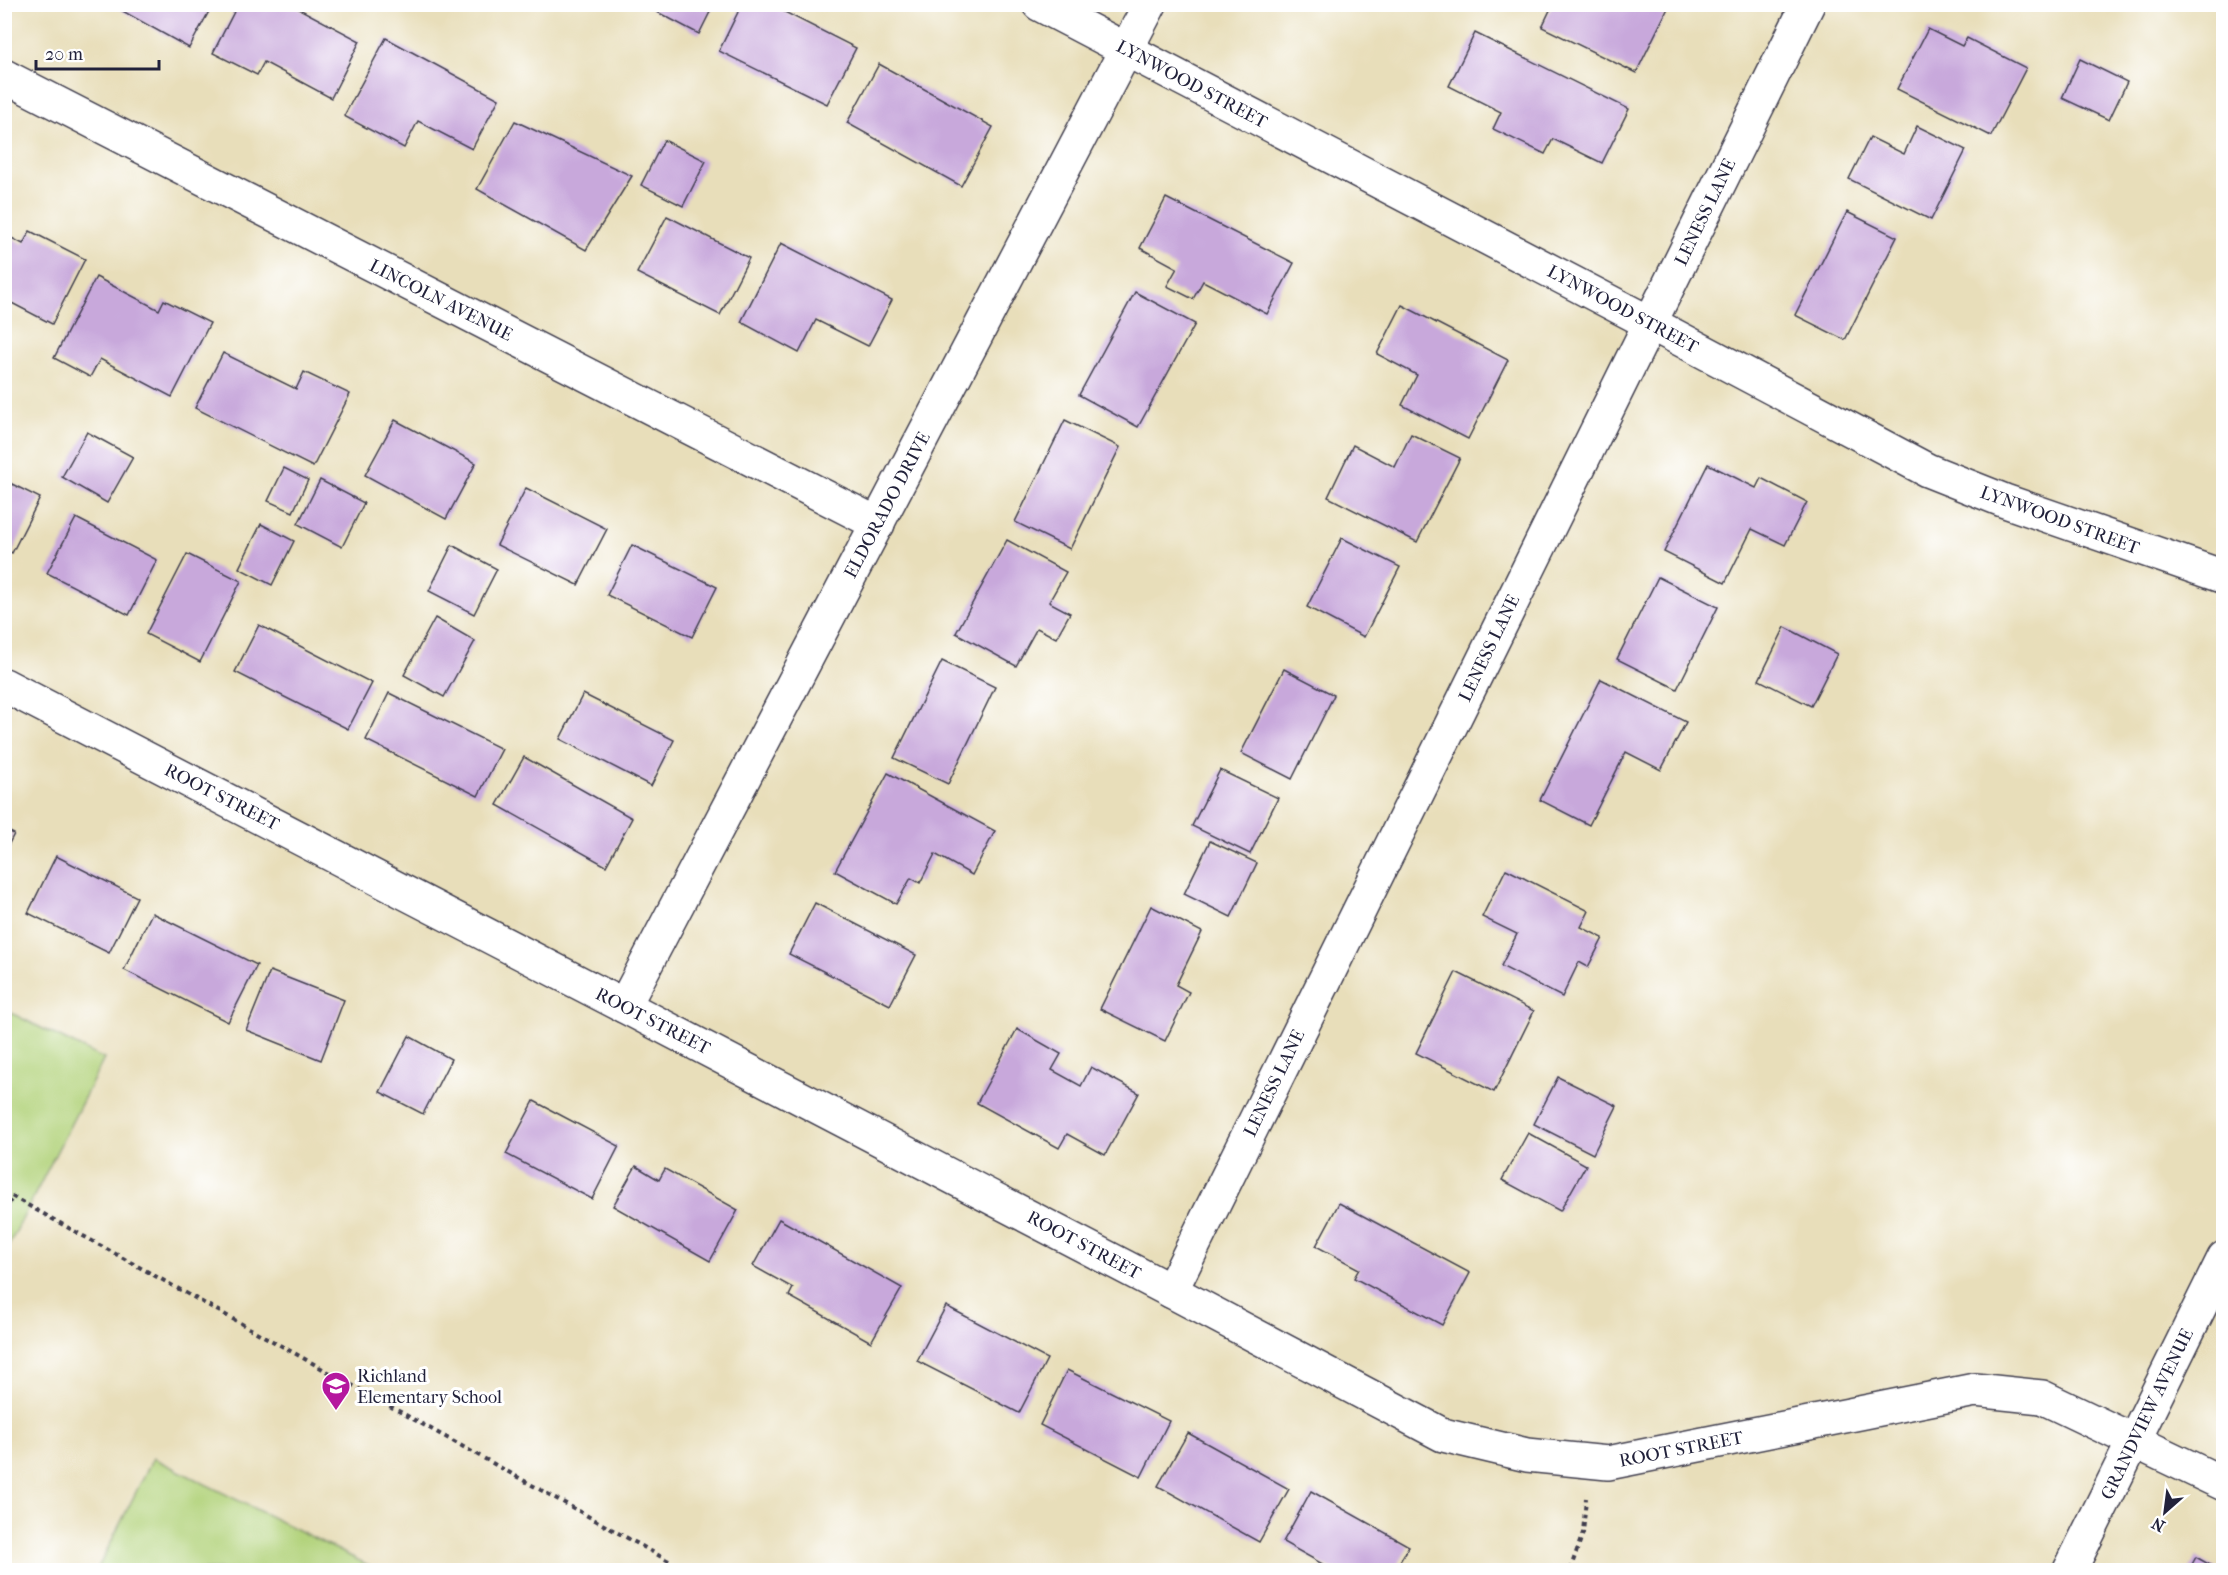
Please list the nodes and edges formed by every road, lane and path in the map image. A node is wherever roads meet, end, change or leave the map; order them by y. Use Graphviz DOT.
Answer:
graph roads {
  1 [pos="1039,4"];
  2 [pos="1150,4"];
  3 [pos="1808,4"];
  4 [pos="1127,50"];
  5 [pos="4,76"];
  6 [pos="1650,323"];
  7 [pos="878,524"];
  8 [pos="2223,577"];
  9 [pos="4,685"];
  10 [pos="624,1005"];
  11 [pos="4,1192"];
  12 [pos="13,1196"];
  13 [pos="4,1212"];
  14 [pos="2223,1258"];
  15 [pos="1171,1291"];
  16 [pos="2134,1440"];
  17 [pos="1590,1461"];
  18 [pos="2223,1484"];
  19 [pos="685,1570"];
  20 [pos="1570,1570"];
  21 [pos="2070,1570"];
  1 -- 4 [label="street, LYNWOOD STREET"];
  2 -- 4 [label="street, ELDORADO DRIVE"];
  3 -- 6 [label="street, LENESS LANE"];
  4 -- 6 [label="street, LYNWOOD STREET"];
  4 -- 7 [label="street, ELDORADO DRIVE"];
  5 -- 7 [label="street, LINCOLN AVENUE"];
  6 -- 8 [label="street, LYNWOOD STREET"];
  6 -- 15 [label="street, LENESS LANE"];
  7 -- 10 [label="street, ELDORADO DRIVE"];
  9 -- 10 [label="street, ROOT STREET"];
  10 -- 15 [label="street, ROOT STREET"];
  11 -- 12 [label="path"];
  12 -- 13 [label="path"];
  12 -- 19 [label="path"];
  14 -- 16 [label="street, GRANDVIEW AVENUE"];
  15 -- 17 [label="street, ROOT STREET"];
  16 -- 17 [label="street, ROOT STREET"];
  16 -- 18 [label="street, ROOT STREET"];
  16 -- 21 [label="street, GRANDVIEW AVENUE"];
  17 -- 20 [label="path"];
}
